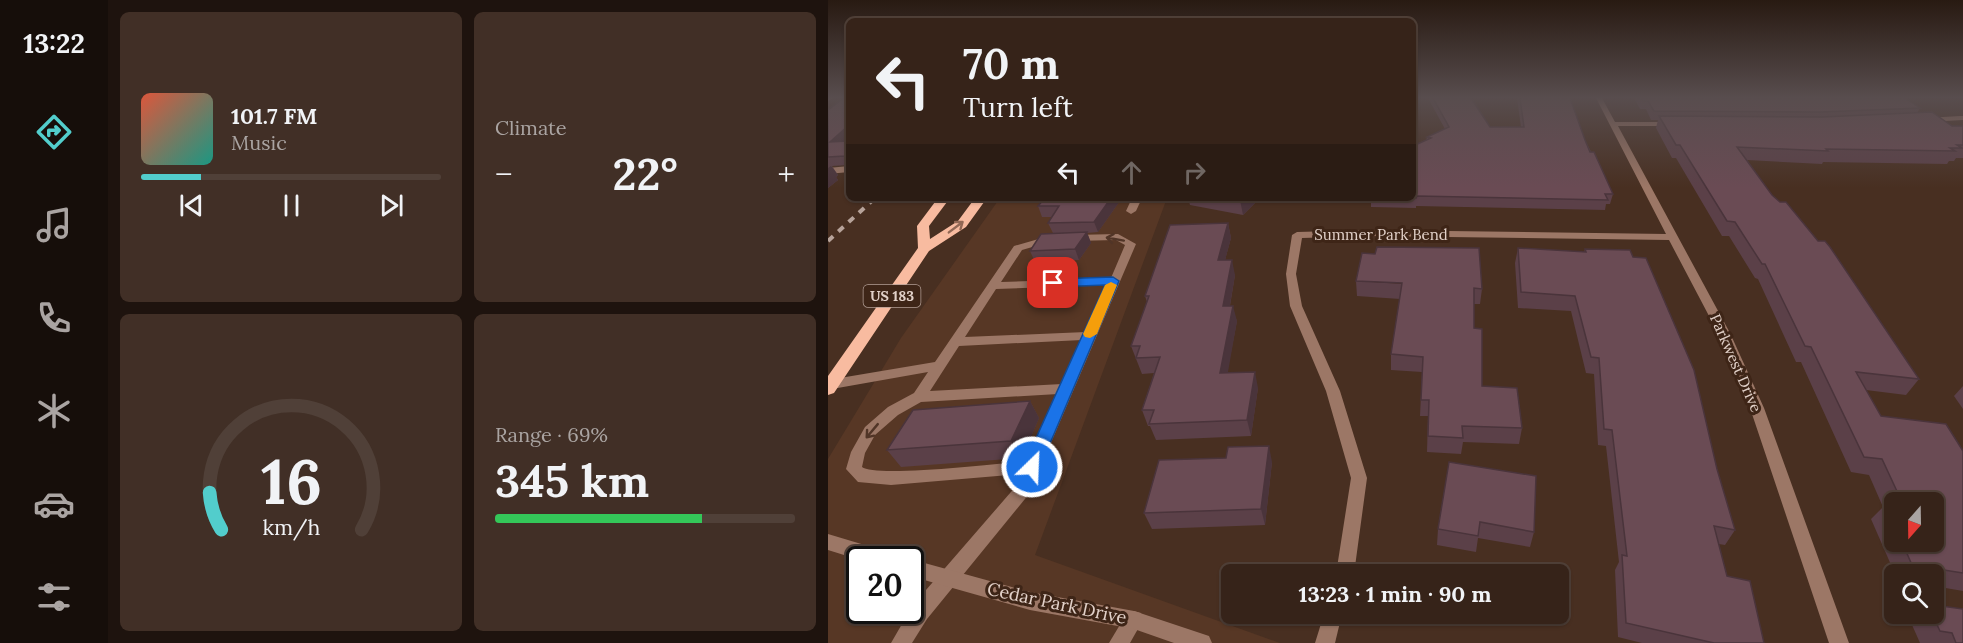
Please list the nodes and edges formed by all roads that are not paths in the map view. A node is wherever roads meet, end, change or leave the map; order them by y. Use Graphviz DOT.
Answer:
graph roads {
  1 [pos="1616,128"];
  2 [pos="846,169"];
  3 [pos="828,171"];
  4 [pos="942,201"];
  5 [pos="979,201"];
  6 [pos="1136,201"];
  7 [pos="1131,211"];
  8 [pos="1674,237"];
  9 [pos="924,248"];
  10 [pos="1113,281"];
  11 [pos="993,285"];
  12 [pos="1089,336"];
  13 [pos="955,342"];
  14 [pos="939,366"];
  15 [pos="830,386"];
  16 [pos="1066,389"];
  17 [pos="918,397"];
  18 [pos="1032,467"];
  19 [pos="828,542"];
  20 [pos="846,547"];
  21 [pos="1346,564"];
  22 [pos="924,571"];
  23 [pos="948,579"];
  24 [pos="1134,620"];
  25 [pos="1330,624"];
  26 [pos="901,643"];
  27 [pos="1119,643"];
  28 [pos="1202,643"];
  29 [pos="1325,643"];
  30 [pos="1839,643"];
  1 -- 8 [label="street, Parkwest Drive"];
  2 -- 3 [label="street"];
  4 -- 9 [label="main road, US 183"];
  9 -- 5 [label="main road, US 183, one-way"];
  6 -- 7 [label="street"];
  8 -- 21 [label="street, Summer Park Bend"];
  8 -- 30 [label="street, Parkwest Drive"];
  9 -- 15 [label="main road, US 183"];
  10 -- 11 [label="street"];
  10 -- 11 [label="street, one-way"];
  10 -- 12 [label="street"];
  11 -- 13 [label="street"];
  12 -- 13 [label="street"];
  12 -- 16 [label="street"];
  13 -- 14 [label="street"];
  14 -- 15 [label="street"];
  14 -- 17 [label="street"];
  16 -- 17 [label="street"];
  16 -- 18 [label="street"];
  17 -- 18 [label="street, one-way"];
  18 -- 23 [label="street"];
  19 -- 20 [label="street"];
  22 -- 23 [label="street, Cedar Park Drive"];
  23 -- 24 [label="street, Cedar Park Drive"];
  23 -- 26 [label="street"];
  24 -- 27 [label="street"];
  24 -- 28 [label="street, Cedar Park Drive"];
  25 -- 29 [label="street"];
}
